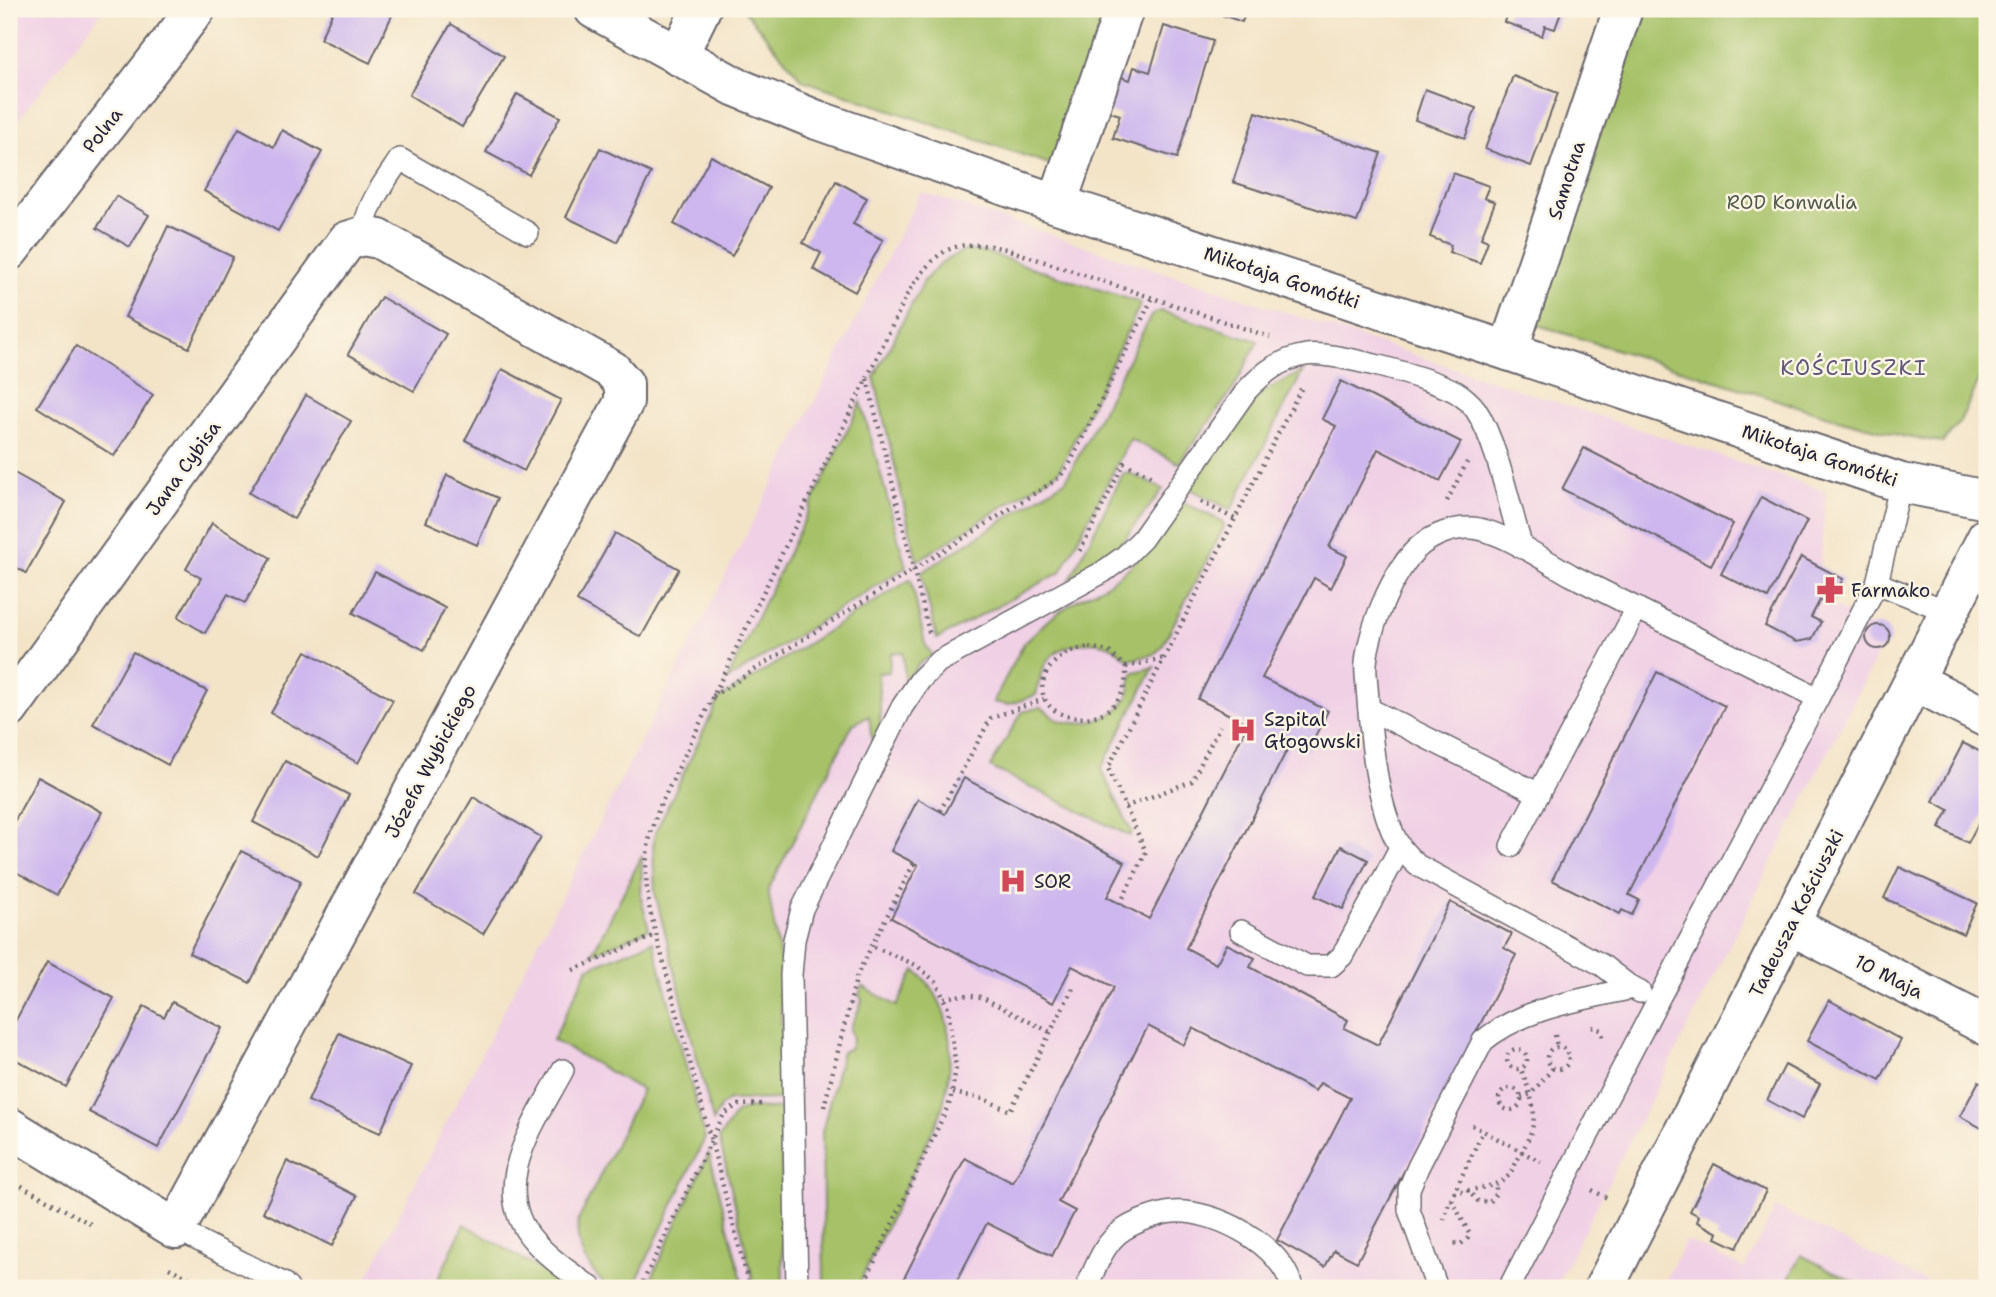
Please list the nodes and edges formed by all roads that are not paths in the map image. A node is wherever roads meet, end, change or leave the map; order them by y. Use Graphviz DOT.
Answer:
graph roads {
  1 [pos="196,9"];
  2 [pos="594,9"];
  3 [pos="701,9"];
  4 [pos="1124,9"];
  5 [pos="1623,9"];
  6 [pos="678,56"];
  7 [pos="1057,204"];
  8 [pos="528,233"];
  9 [pos="363,236"];
  10 [pos="9,251"];
  11 [pos="1508,351"];
  12 [pos="1901,483"];
  13 [pos="1987,500"];
  14 [pos="1987,537"];
  15 [pos="1522,548"];
  16 [pos="1877,583"];
  17 [pos="1637,608"];
  18 [pos="1949,612"];
  19 [pos="1914,681"];
  20 [pos="1818,698"];
  21 [pos="9,709"];
  22 [pos="1369,709"];
  23 [pos="1987,718"];
  24 [pos="1539,794"];
  25 [pos="1511,846"];
  26 [pos="1400,848"];
  27 [pos="1790,925"];
  28 [pos="1241,931"];
  29 [pos="1632,988"];
  30 [pos="1658,1000"];
  31 [pos="1987,1026"];
  32 [pos="563,1070"];
  33 [pos="9,1127"];
  34 [pos="176,1230"];
  35 [pos="288,1288"];
  36 [pos="593,1288"];
  37 [pos="796,1288"];
  38 [pos="1086,1288"];
  39 [pos="1292,1288"];
  40 [pos="1437,1288"];
  41 [pos="1509,1288"];
  42 [pos="1604,1288"];
  1 -- 10 [label="street, Polna"];
  2 -- 6 [label="street, Mikołaja Gomółki"];
  3 -- 6 [label="street"];
  4 -- 7 [label="street"];
  5 -- 11 [label="street, Samotna"];
  6 -- 7 [label="street, Mikołaja Gomółki"];
  7 -- 11 [label="street, Mikołaja Gomółki"];
  8 -- 9 [label="lane"];
  9 -- 21 [label="street, Jana Cybisa"];
  9 -- 34 [label="street, Józefa Wybickiego"];
  11 -- 12 [label="street, Mikołaja Gomółki"];
  12 -- 13 [label="street, Mikołaja Gomółki"];
  12 -- 16 [label="lane"];
  14 -- 18 [label="street, Tadeusza Kościuszki"];
  15 -- 17 [label="lane"];
  15 -- 22 [label="lane"];
  15 -- 37 [label="lane"];
  16 -- 18 [label="lane"];
  16 -- 20 [label="lane"];
  17 -- 20 [label="lane"];
  17 -- 24 [label="lane"];
  18 -- 19 [label="street, Tadeusza Kościuszki"];
  19 -- 23 [label="street"];
  19 -- 27 [label="street, Tadeusza Kościuszki"];
  20 -- 30 [label="lane"];
  22 -- 24 [label="lane"];
  22 -- 26 [label="lane"];
  24 -- 25 [label="lane"];
  26 -- 28 [label="lane"];
  26 -- 29 [label="lane"];
  27 -- 31 [label="street, 10 Maja"];
  27 -- 42 [label="street, Tadeusza Kościuszki"];
  29 -- 30 [label="lane"];
  29 -- 40 [label="lane"];
  30 -- 41 [label="lane"];
  32 -- 36 [label="lane"];
  33 -- 34 [label="street"];
  34 -- 35 [label="lane"];
  38 -- 39 [label="lane"];
}
